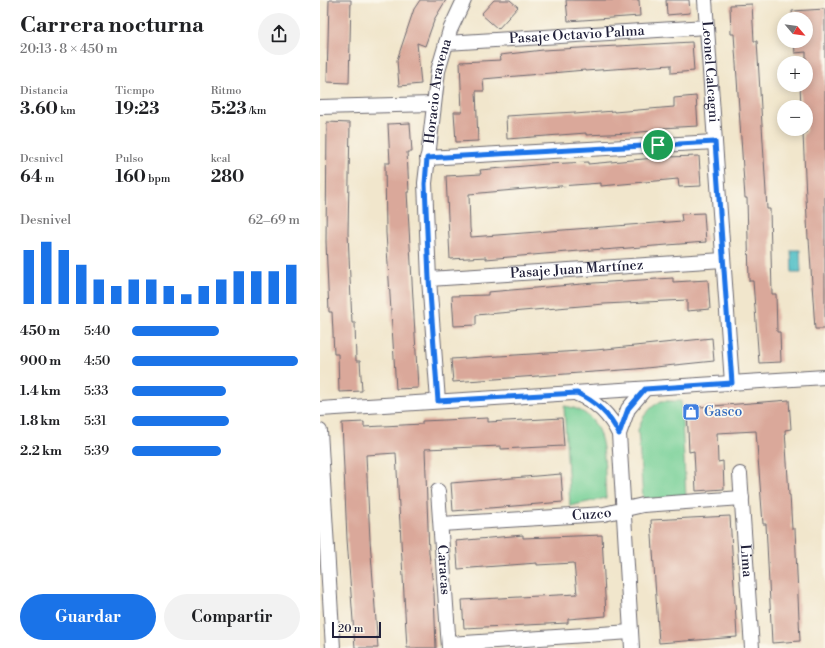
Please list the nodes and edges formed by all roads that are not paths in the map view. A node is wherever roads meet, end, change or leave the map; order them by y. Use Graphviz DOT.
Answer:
graph roads {
  1 [pos="464,0"];
  2 [pos="705,0"];
  3 [pos="707,27"];
  4 [pos="446,43"];
  5 [pos="433,104"];
  6 [pos="320,107"];
  7 [pos="715,142"];
  8 [pos="427,158"];
  9 [pos="724,260"];
  10 [pos="429,279"];
  11 [pos="825,376"];
  12 [pos="732,383"];
  13 [pos="645,389"];
  14 [pos="577,393"];
  15 [pos="438,401"];
  16 [pos="320,409"];
  17 [pos="320,433"];
  18 [pos="619,434"];
  19 [pos="740,474"];
  20 [pos="438,491"];
  21 [pos="742,498"];
  22 [pos="624,509"];
  23 [pos="441,524"];
  24 [pos="631,632"];
  25 [pos="449,646"];
  26 [pos="333,648"];
  27 [pos="632,648"];
  28 [pos="752,648"];
  1 -- 4 [label="street, Horacio Aravena"];
  2 -- 3 [label="street, Leonel Calcagni"];
  3 -- 4 [label="street, Pasaje Octavio Palma"];
  3 -- 7 [label="street, Leonel Calcagni"];
  4 -- 5 [label="street, Horacio Aravena"];
  5 -- 6 [label="street"];
  5 -- 8 [label="street, Horacio Aravena"];
  7 -- 8 [label="street"];
  7 -- 9 [label="street, Leonel Calcagni"];
  8 -- 10 [label="street, Horacio Aravena"];
  9 -- 10 [label="street, Pasaje Juan Martínez"];
  9 -- 12 [label="street, Leonel Calcagni"];
  10 -- 15 [label="street, Horacio Aravena"];
  11 -- 12 [label="street"];
  12 -- 13 [label="street"];
  13 -- 14 [label="street"];
  13 -- 18 [label="street"];
  14 -- 15 [label="street"];
  14 -- 18 [label="street"];
  15 -- 16 [label="street"];
  17 -- 26 [label="street"];
  18 -- 22 [label="street"];
  19 -- 21 [label="street, Lima"];
  20 -- 23 [label="street, Caracas"];
  21 -- 22 [label="street, Cuzco"];
  21 -- 28 [label="street, Lima"];
  22 -- 23 [label="street, Cuzco"];
  22 -- 24 [label="street"];
  23 -- 25 [label="street, Caracas"];
  24 -- 25 [label="street"];
  24 -- 27 [label="street"];
}
